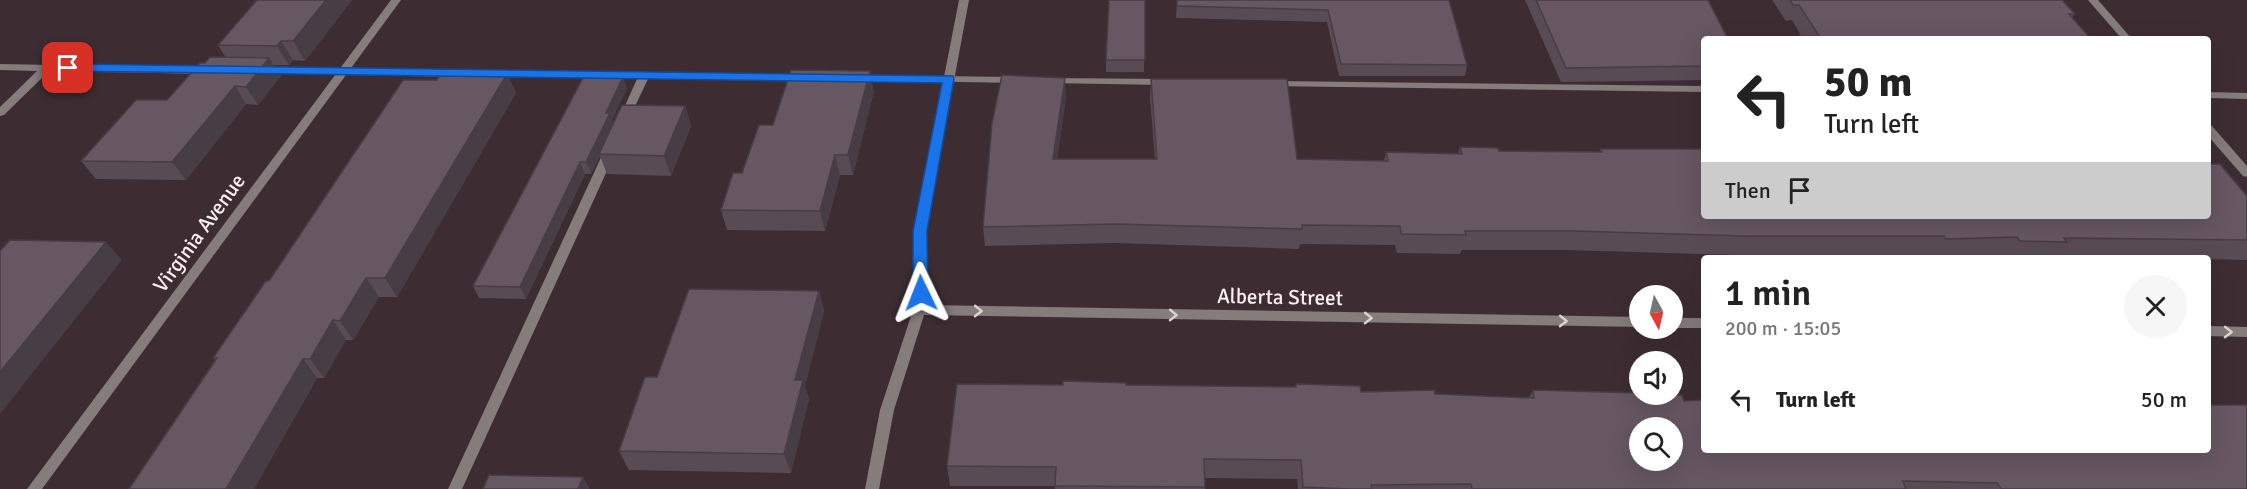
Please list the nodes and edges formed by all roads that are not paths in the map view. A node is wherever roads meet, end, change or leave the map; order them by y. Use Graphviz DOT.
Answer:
graph roads {
  1 [pos="396,0"];
  2 [pos="964,0"];
  3 [pos="2093,0"];
  4 [pos="2124,36"];
  5 [pos="0,67"];
  6 [pos="46,68"];
  7 [pos="223,71"];
  8 [pos="247,71"];
  9 [pos="342,73"];
  10 [pos="644,76"];
  11 [pos="819,78"];
  12 [pos="843,78"];
  13 [pos="948,79"];
  14 [pos="1031,80"];
  15 [pos="1043,81"];
  16 [pos="1173,82"];
  17 [pos="1267,83"];
  18 [pos="1701,89"];
  19 [pos="2211,95"];
  20 [pos="2247,96"];
  21 [pos="0,113"];
  22 [pos="2211,132"];
  23 [pos="2247,173"];
  24 [pos="919,310"];
  25 [pos="1629,322"];
  26 [pos="1683,323"];
  27 [pos="1701,323"];
  28 [pos="2211,332"];
  29 [pos="2247,332"];
  30 [pos="34,489"];
  31 [pos="455,489"];
  32 [pos="872,489"];
  1 -- 9 [label="street, Virginia Avenue"];
  2 -- 13 [label="street"];
  3 -- 4 [label="street"];
  5 -- 6 [label="street"];
  6 -- 7 [label="street"];
  6 -- 21 [label="street"];
  8 -- 9 [label="street"];
  9 -- 10 [label="street"];
  9 -- 30 [label="street, Virginia Avenue"];
  10 -- 11 [label="street"];
  10 -- 31 [label="street"];
  12 -- 13 [label="street"];
  13 -- 14 [label="street"];
  13 -- 24 [label="street"];
  15 -- 16 [label="street"];
  17 -- 18 [label="street"];
  19 -- 20 [label="street"];
  22 -- 23 [label="street"];
  24 -- 25 [label="street, Alberta Street, one-way"];
  24 -- 32 [label="street"];
  26 -- 27 [label="street"];
  28 -- 29 [label="street, one-way"];
}
